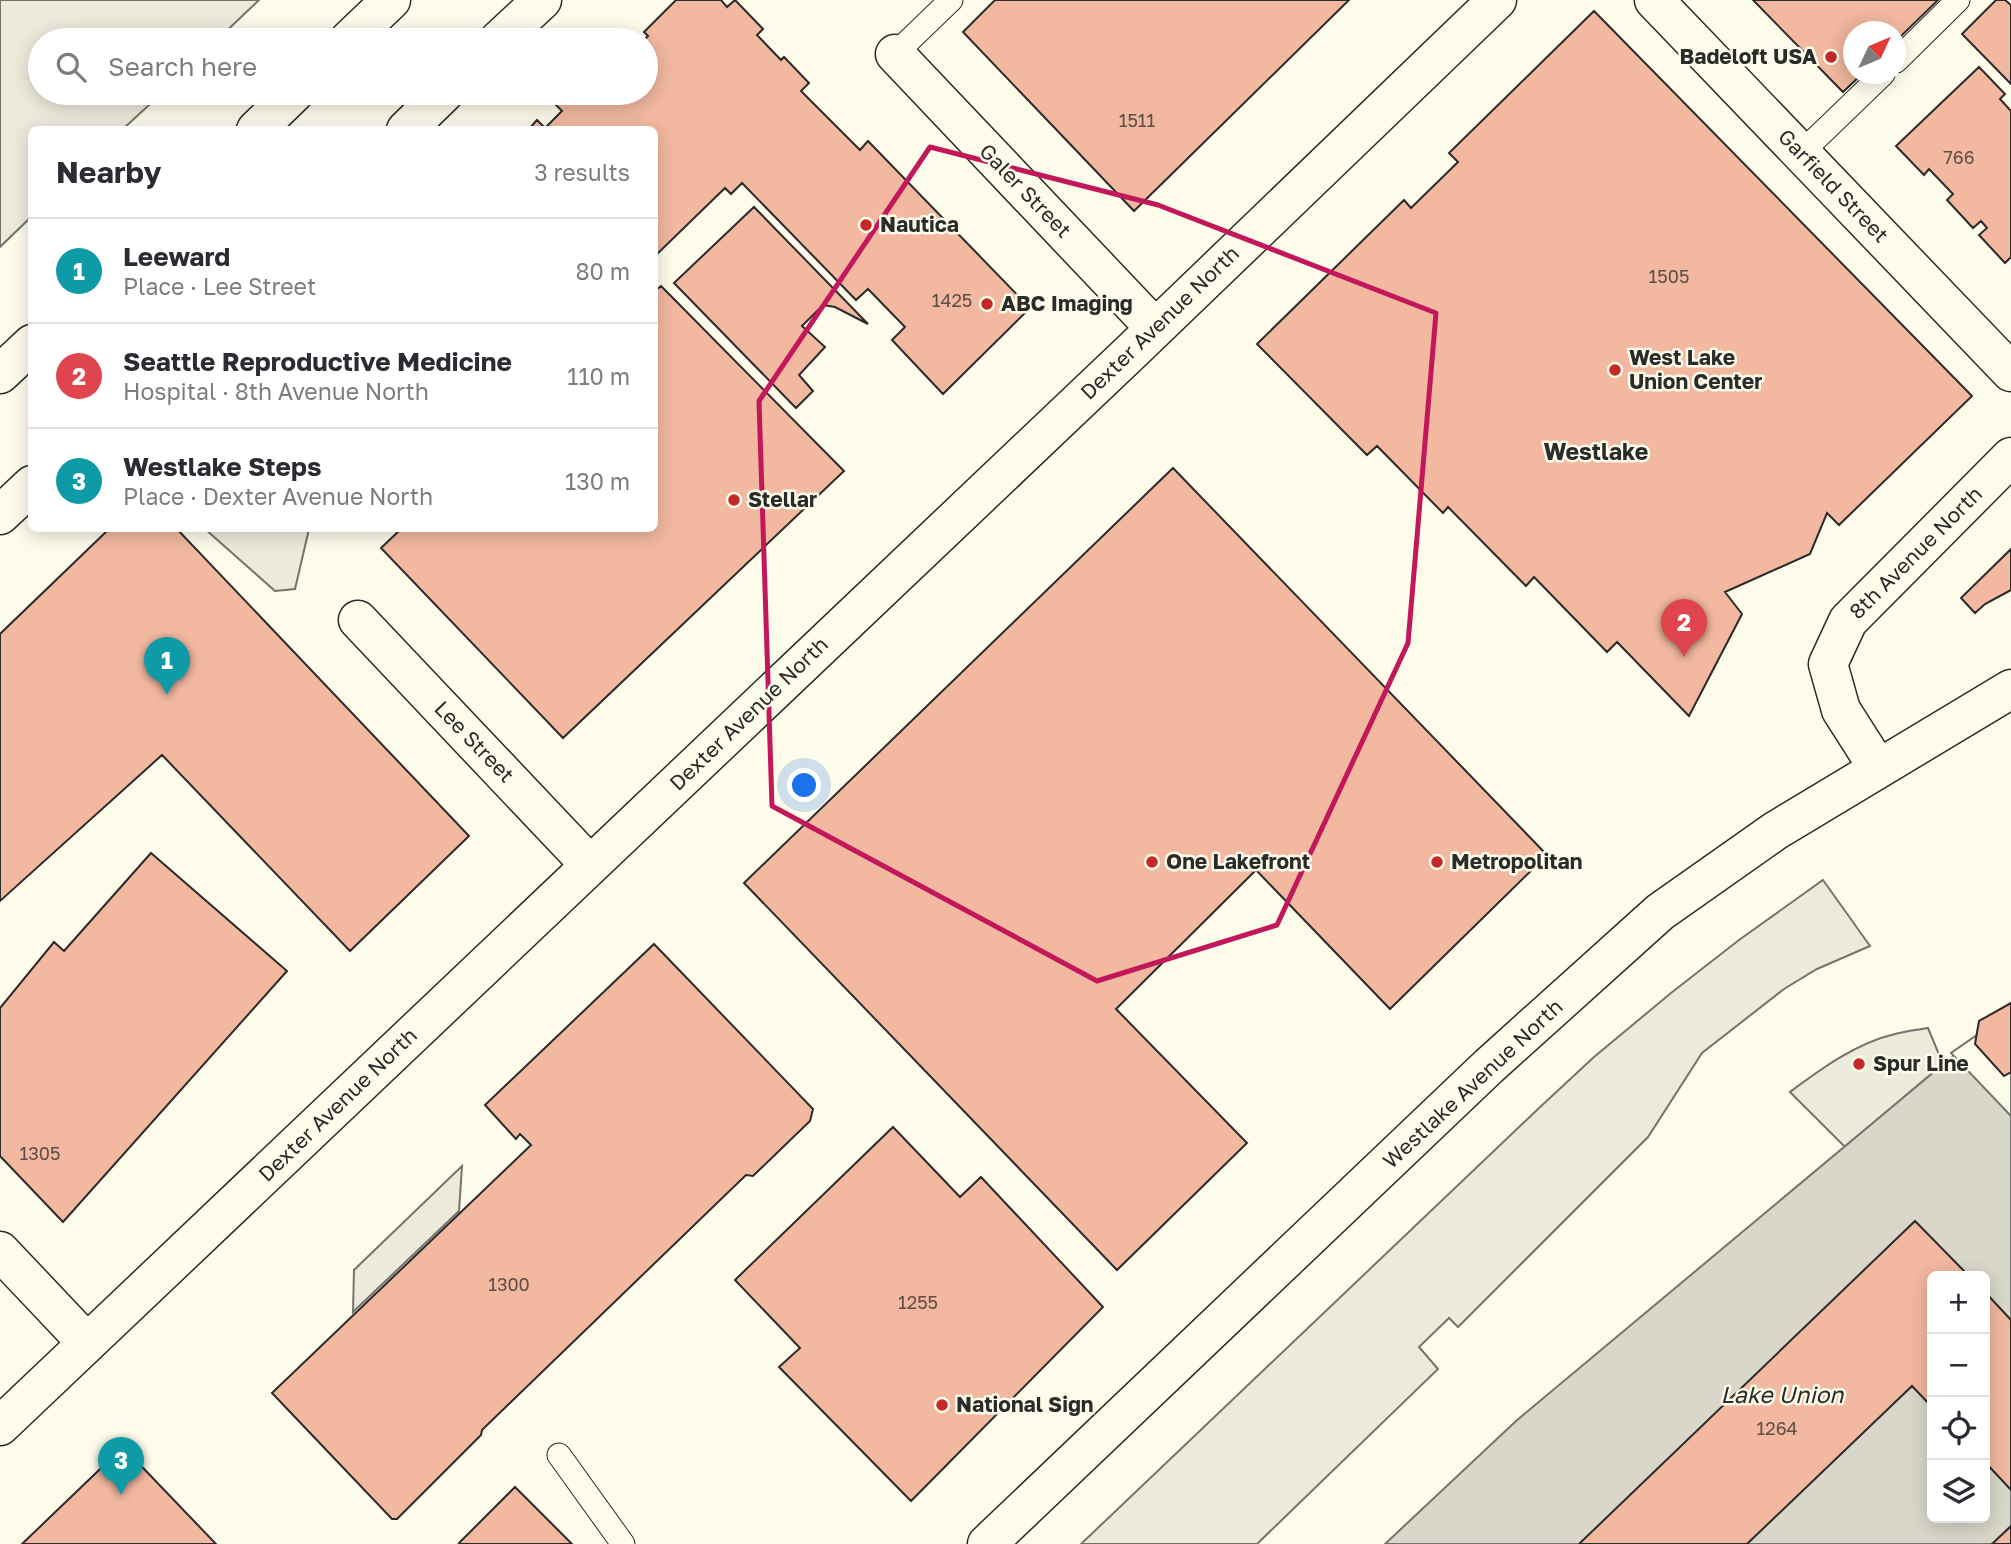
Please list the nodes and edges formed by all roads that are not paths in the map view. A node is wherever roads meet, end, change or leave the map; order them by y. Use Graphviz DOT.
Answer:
graph roads {
  1 [pos="391,0"];
  2 [pos="542,0"];
  3 [pos="951,0"];
  4 [pos="1497,0"];
  5 [pos="1654,0"];
  6 [pos="1958,0"];
  7 [pos="362,28"];
  8 [pos="512,28"];
  9 [pos="1906,50"];
  10 [pos="895,54"];
  11 [pos="1873,84"];
  12 [pos="282,105"];
  13 [pos="432,105"];
  14 [pos="260,126"];
  15 [pos="410,126"];
  16 [pos="1801,153"];
  17 [pos="1155,328"];
  18 [pos="28,348"];
  19 [pos="2011,372"];
  20 [pos="0,374"];
  21 [pos="2011,457"];
  22 [pos="28,489"];
  23 [pos="0,515"];
  24 [pos="358,620"];
  25 [pos="2011,690"];
  26 [pos="1878,768"];
  27 [pos="590,865"];
  28 [pos="0,1251"];
  29 [pos="87,1343"];
  30 [pos="0,1426"];
  31 [pos="559,1455"];
  32 [pos="623,1544"];
  33 [pos="987,1544"];
  1 -- 7 [label="main road"];
  2 -- 8 [label="main road"];
  3 -- 10 [label="lane"];
  4 -- 17 [label="main road, Dexter Avenue North"];
  5 -- 16 [label="main road, Garfield Street"];
  6 -- 9 [label="lane"];
  10 -- 17 [label="main road, Galer Street"];
  11 -- 16 [label="lane"];
  12 -- 14 [label="main road"];
  13 -- 15 [label="main road"];
  16 -- 19 [label="main road, Garfield Street"];
  17 -- 27 [label="main road, Dexter Avenue North"];
  18 -- 20 [label="main road"];
  21 -- 26 [label="main road, 8th Avenue North"];
  22 -- 23 [label="main road"];
  24 -- 27 [label="main road, Lee Street"];
  25 -- 26 [label="main road, Westlake Avenue North"];
  26 -- 33 [label="main road, Westlake Avenue North"];
  27 -- 29 [label="main road, Dexter Avenue North"];
  28 -- 29 [label="main road"];
  29 -- 30 [label="main road, Dexter Avenue North"];
  31 -- 32 [label="lane"];
}
